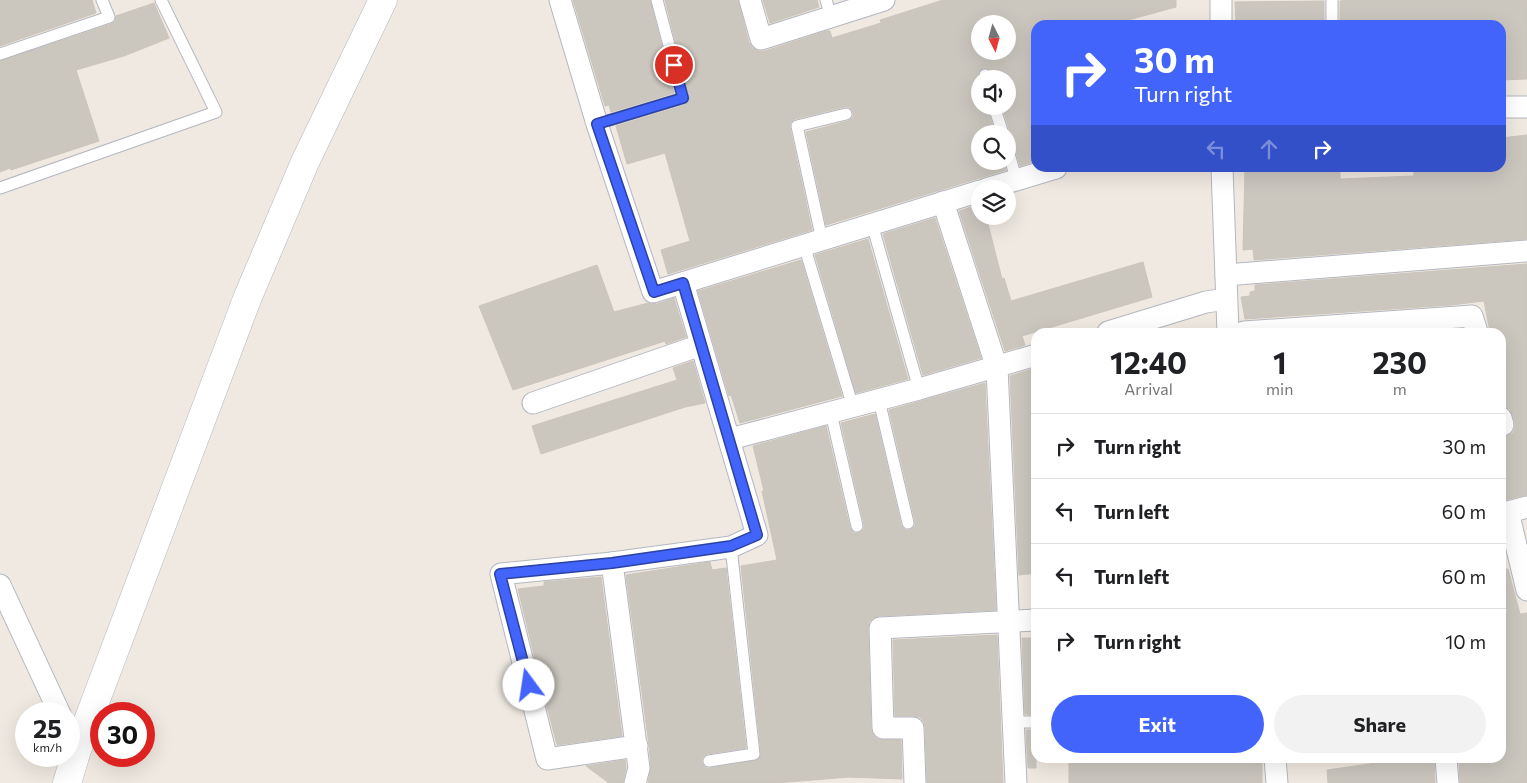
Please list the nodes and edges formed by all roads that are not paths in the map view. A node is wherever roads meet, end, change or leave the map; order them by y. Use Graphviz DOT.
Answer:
graph roads {
  1 [pos="102,0"];
  2 [pos="161,0"];
  3 [pos="383,0"];
  4 [pos="560,0"];
  5 [pos="657,0"];
  6 [pos="750,0"];
  7 [pos="884,0"];
  8 [pos="1221,0"];
  9 [pos="1332,0"];
  10 [pos="828,8"];
  11 [pos="1221,20"];
  12 [pos="1332,20"];
  13 [pos="0,54"];
  14 [pos="1506,107"];
  15 [pos="1527,107"];
  16 [pos="846,114"];
  17 [pos="597,124"];
  18 [pos="1014,170"];
  19 [pos="1041,172"];
  20 [pos="1222,172"];
  21 [pos="1016,179"];
  22 [pos="1013,180"];
  23 [pos="0,188"];
  24 [pos="971,194"];
  25 [pos="943,202"];
  26 [pos="872,224"];
  27 [pos="813,242"];
  28 [pos="1527,251"];
  29 [pos="1226,275"];
  30 [pos="683,283"];
  31 [pos="1226,299"];
  32 [pos="1121,328"];
  33 [pos="1228,328"];
  34 [pos="1301,328"];
  35 [pos="1476,328"];
  36 [pos="701,345"];
  37 [pos="1031,357"];
  38 [pos="997,368"];
  39 [pos="919,390"];
  40 [pos="879,400"];
  41 [pos="534,403"];
  42 [pos="853,407"];
  43 [pos="830,413"];
  44 [pos="730,439"];
  45 [pos="1512,511"];
  46 [pos="908,523"];
  47 [pos="857,526"];
  48 [pos="731,546"];
  49 [pos="612,563"];
  50 [pos="1527,590"];
  51 [pos="3,598"];
  52 [pos="1031,620"];
  53 [pos="1009,622"];
  54 [pos="54,702"];
  55 [pos="1014,722"];
  56 [pos="1031,722"];
  57 [pos="80,742"];
  58 [pos="637,746"];
  59 [pos="709,761"];
  60 [pos="1275,763"];
  61 [pos="1446,763"];
  62 [pos="635,783"];
  63 [pos="914,783"];
  64 [pos="1016,783"];
  65 [pos="1277,783"];
  66 [pos="1448,783"];
  1 -- 13 [label="lane"];
  2 -- 23 [label="lane"];
  3 -- 57 [label="street"];
  4 -- 17 [label="street"];
  5 -- 17 [label="lane"];
  6 -- 10 [label="street"];
  7 -- 10 [label="street"];
  8 -- 11 [label="street"];
  9 -- 12 [label="lane"];
  14 -- 15 [label="street"];
  16 -- 27 [label="lane"];
  17 -- 30 [label="street"];
  18 -- 21 [label="lane"];
  19 -- 21 [label="street"];
  20 -- 29 [label="street"];
  21 -- 22 [label="street"];
  24 -- 25 [label="street"];
  25 -- 26 [label="street"];
  25 -- 38 [label="street"];
  26 -- 27 [label="street"];
  26 -- 39 [label="lane"];
  27 -- 30 [label="street"];
  27 -- 42 [label="lane"];
  28 -- 29 [label="street"];
  29 -- 31 [label="street"];
  30 -- 36 [label="street"];
  31 -- 32 [label="street"];
  31 -- 33 [label="street"];
  34 -- 35 [label="street"];
  36 -- 41 [label="street"];
  36 -- 44 [label="street"];
  37 -- 38 [label="street"];
  38 -- 39 [label="street"];
  38 -- 53 [label="street"];
  39 -- 40 [label="street"];
  40 -- 42 [label="street"];
  40 -- 46 [label="lane"];
  42 -- 43 [label="street"];
  43 -- 44 [label="street"];
  43 -- 47 [label="lane"];
  44 -- 48 [label="street"];
  45 -- 50 [label="street"];
  48 -- 49 [label="street"];
  48 -- 59 [label="lane"];
  49 -- 58 [label="street"];
  49 -- 58 [label="street"];
  51 -- 54 [label="street"];
  52 -- 53 [label="street"];
  53 -- 55 [label="street"];
  53 -- 63 [label="street"];
  55 -- 56 [label="lane"];
  55 -- 64 [label="street"];
  58 -- 62 [label="street"];
  60 -- 65 [label="street"];
  61 -- 66 [label="street"];
}
